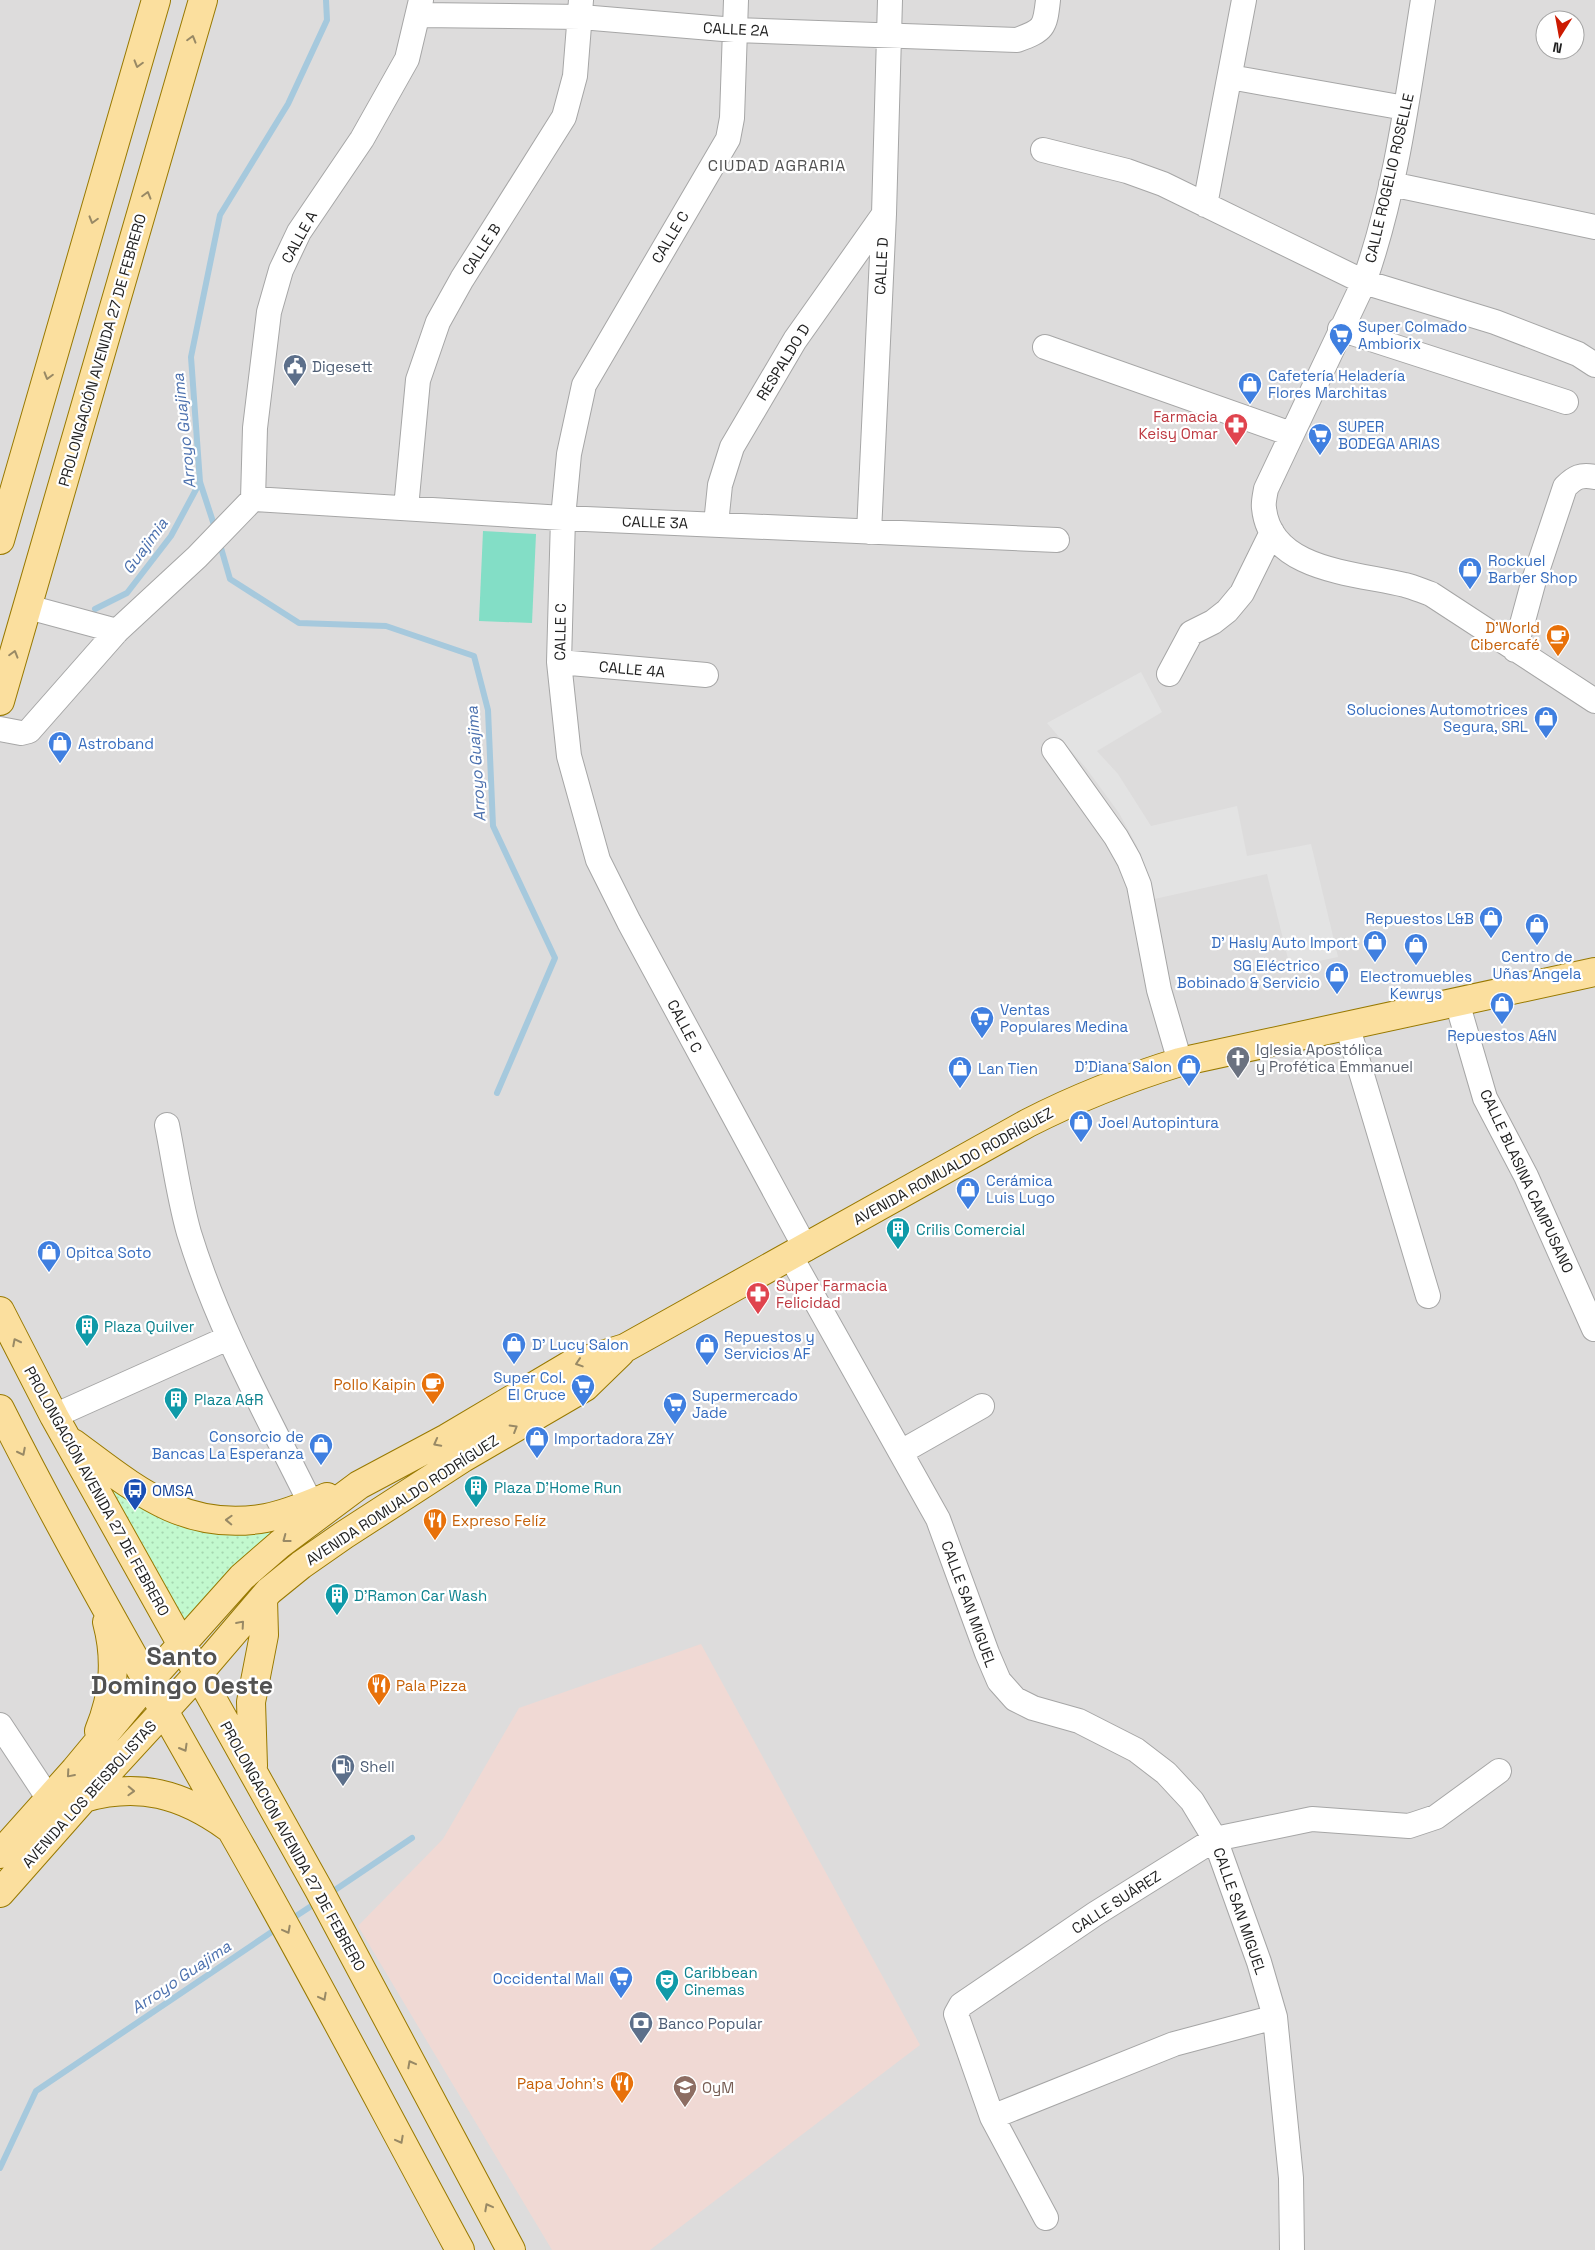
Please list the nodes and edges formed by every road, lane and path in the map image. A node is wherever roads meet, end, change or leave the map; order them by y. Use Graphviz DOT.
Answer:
graph roads {
  1 [pos="156,0"];
  2 [pos="203,0"];
  3 [pos="736,0"];
  4 [pos="890,0"];
  5 [pos="1244,0"];
  6 [pos="1423,0"];
  7 [pos="420,7"];
  8 [pos="581,9"];
  9 [pos="1047,10"];
  10 [pos="735,30"];
  11 [pos="889,36"];
  12 [pos="1230,77"];
  13 [pos="1405,108"];
  14 [pos="1043,150"];
  15 [pos="1391,184"];
  16 [pos="1205,205"];
  17 [pos="884,214"];
  18 [pos="1595,227"];
  19 [pos="1364,282"];
  20 [pos="1340,329"];
  21 [pos="1046,347"];
  22 [pos="1595,365"];
  23 [pos="1566,402"];
  24 [pos="1291,434"];
  25 [pos="1595,477"];
  26 [pos="253,499"];
  27 [pos="406,508"];
  28 [pos="563,518"];
  29 [pos="716,524"];
  30 [pos="869,532"];
  31 [pos="1272,532"];
  32 [pos="0,540"];
  33 [pos="1057,540"];
  34 [pos="28,607"];
  35 [pos="117,632"];
  36 [pos="1515,650"];
  37 [pos="559,662"];
  38 [pos="1169,674"];
  39 [pos="706,675"];
  40 [pos="0,701"];
  41 [pos="1595,701"];
  42 [pos="0,729"];
  43 [pos="1054,750"];
  44 [pos="1594,975"];
  45 [pos="1457,1002"];
  46 [pos="1347,1025"];
  47 [pos="1180,1062"];
  48 [pos="167,1125"];
  49 [pos="798,1253"];
  50 [pos="1428,1296"];
  51 [pos="0,1311"];
  52 [pos="1594,1329"];
  53 [pos="228,1338"];
  54 [pos="625,1348"];
  55 [pos="982,1406"];
  56 [pos="0,1409"];
  57 [pos="60,1427"];
  58 [pos="900,1452"];
  59 [pos="359,1485"];
  60 [pos="311,1504"];
  61 [pos="99,1592"];
  62 [pos="263,1599"];
  63 [pos="182,1644"];
  64 [pos="198,1674"];
  65 [pos="148,1682"];
  66 [pos="163,1712"];
  67 [pos="0,1725"];
  68 [pos="91,1748"];
  69 [pos="1498,1771"];
  70 [pos="254,1775"];
  71 [pos="84,1798"];
  72 [pos="48,1799"];
  73 [pos="232,1830"];
  74 [pos="1215,1839"];
  75 [pos="0,1854"];
  76 [pos="0,1893"];
  77 [pos="1275,2016"];
  78 [pos="992,2118"];
  79 [pos="1046,2218"];
  80 [pos="460,2250"];
  81 [pos="510,2250"];
  82 [pos="1292,2250"];
  1 -- 32 [label="main road, one-way"];
  34 -- 2 [label="main road, PROLONGACIÓN AVENIDA 27 DE FEBRERO, one-way"];
  3 -- 10 [label="street, CALLE C"];
  4 -- 11 [label="street, CALLE D"];
  5 -- 12 [label="street"];
  6 -- 13 [label="street, CALLE ROGELIO ROSELLE"];
  7 -- 8 [label="street, CALLE 2A"];
  7 -- 26 [label="street, CALLE A"];
  8 -- 10 [label="street, CALLE 2A"];
  8 -- 27 [label="street, CALLE B"];
  9 -- 11 [label="street, CALLE 2A"];
  10 -- 11 [label="street, CALLE 2A"];
  10 -- 28 [label="street, CALLE C"];
  11 -- 17 [label="street, CALLE D"];
  12 -- 13 [label="street"];
  12 -- 16 [label="street"];
  13 -- 15 [label="street, CALLE ROGELIO ROSELLE"];
  14 -- 16 [label="street"];
  15 -- 18 [label="street"];
  15 -- 19 [label="street, CALLE ROGELIO ROSELLE"];
  16 -- 19 [label="street"];
  17 -- 29 [label="street, RESPALDO D"];
  17 -- 30 [label="street, CALLE D"];
  19 -- 20 [label="street, CALLE ROGELIO ROSELLE"];
  19 -- 22 [label="street"];
  20 -- 23 [label="street"];
  20 -- 24 [label="street, CALLE ROGELIO ROSELLE"];
  21 -- 24 [label="street"];
  24 -- 31 [label="street, CALLE ROGELIO ROSELLE"];
  25 -- 36 [label="street"];
  26 -- 27 [label="street, CALLE 3A"];
  26 -- 35 [label="street"];
  27 -- 28 [label="street, CALLE 3A"];
  28 -- 29 [label="street, CALLE 3A"];
  28 -- 37 [label="street, CALLE C"];
  29 -- 30 [label="street, CALLE 3A"];
  30 -- 33 [label="street, CALLE 3A"];
  31 -- 36 [label="street, CALLE ROGELIO ROSELLE"];
  31 -- 38 [label="street"];
  34 -- 35 [label="street"];
  40 -- 34 [label="main road, PROLONGACIÓN AVENIDA 27 DE FEBRERO, one-way"];
  35 -- 42 [label="street"];
  36 -- 41 [label="street, CALLE ROGELIO ROSELLE"];
  37 -- 39 [label="street, CALLE 4A"];
  37 -- 49 [label="street, CALLE C"];
  43 -- 47 [label="street"];
  44 -- 45 [label="main road, AVENIDA ROMUALDO RODRÍGUEZ"];
  45 -- 46 [label="main road, AVENIDA ROMUALDO RODRÍGUEZ"];
  45 -- 52 [label="street, CALLE BLASINA CAMPUSANO"];
  46 -- 47 [label="main road, AVENIDA ROMUALDO RODRÍGUEZ"];
  46 -- 50 [label="street"];
  47 -- 49 [label="main road, AVENIDA ROMUALDO RODRÍGUEZ"];
  48 -- 53 [label="street"];
  49 -- 54 [label="main road, AVENIDA ROMUALDO RODRÍGUEZ"];
  49 -- 58 [label="street, CALLE SAN MIGUEL"];
  57 -- 51 [label="main road, PROLONGACIÓN AVENIDA 27 DE FEBRERO, one-way"];
  53 -- 57 [label="street"];
  53 -- 60 [label="street"];
  54 -- 59 [label="main road, AVENIDA ROMUALDO RODRÍGUEZ, one-way"];
  62 -- 54 [label="main road, AVENIDA ROMUALDO RODRÍGUEZ, one-way"];
  55 -- 58 [label="street"];
  56 -- 61 [label="main road, one-way"];
  60 -- 57 [label="main road, one-way"];
  57 -- 63 [label="main road, PROLONGACIÓN AVENIDA 27 DE FEBRERO"];
  58 -- 74 [label="street, CALLE SAN MIGUEL"];
  59 -- 60 [label="main road"];
  59 -- 63 [label="main road, AVENIDA ROMUALDO RODRÍGUEZ, one-way"];
  61 -- 65 [label="main road"];
  61 -- 68 [label="main road"];
  64 -- 62 [label="main road, AVENIDA ROMUALDO RODRÍGUEZ, one-way"];
  62 -- 70 [label="main road"];
  63 -- 64 [label="main road, PROLONGACIÓN AVENIDA 27 DE FEBRERO"];
  63 -- 65 [label="main road, AVENIDA LOS BEISBOLISTAS"];
  64 -- 66 [label="main road, AVENIDA LOS BEISBOLISTAS"];
  64 -- 70 [label="main road, PROLONGACIÓN AVENIDA 27 DE FEBRERO"];
  65 -- 66 [label="main road"];
  65 -- 68 [label="main road, AVENIDA LOS BEISBOLISTAS"];
  66 -- 71 [label="main road, AVENIDA LOS BEISBOLISTAS"];
  66 -- 73 [label="main road, one-way"];
  67 -- 72 [label="street"];
  68 -- 72 [label="main road, AVENIDA LOS BEISBOLISTAS, one-way"];
  69 -- 74 [label="street, CALLE SUÁREZ"];
  81 -- 70 [label="main road, PROLONGACIÓN AVENIDA 27 DE FEBRERO, one-way"];
  71 -- 73 [label="main road, one-way"];
  71 -- 76 [label="main road, AVENIDA LOS BEISBOLISTAS"];
  72 -- 75 [label="main road, AVENIDA LOS BEISBOLISTAS"];
  73 -- 80 [label="main road, one-way"];
  74 -- 77 [label="street, CALLE SAN MIGUEL"];
  74 -- 78 [label="street, CALLE SUÁREZ"];
  77 -- 78 [label="street"];
  77 -- 82 [label="street, CALLE SAN MIGUEL"];
  78 -- 79 [label="street, CALLE SUÁREZ"];
}
